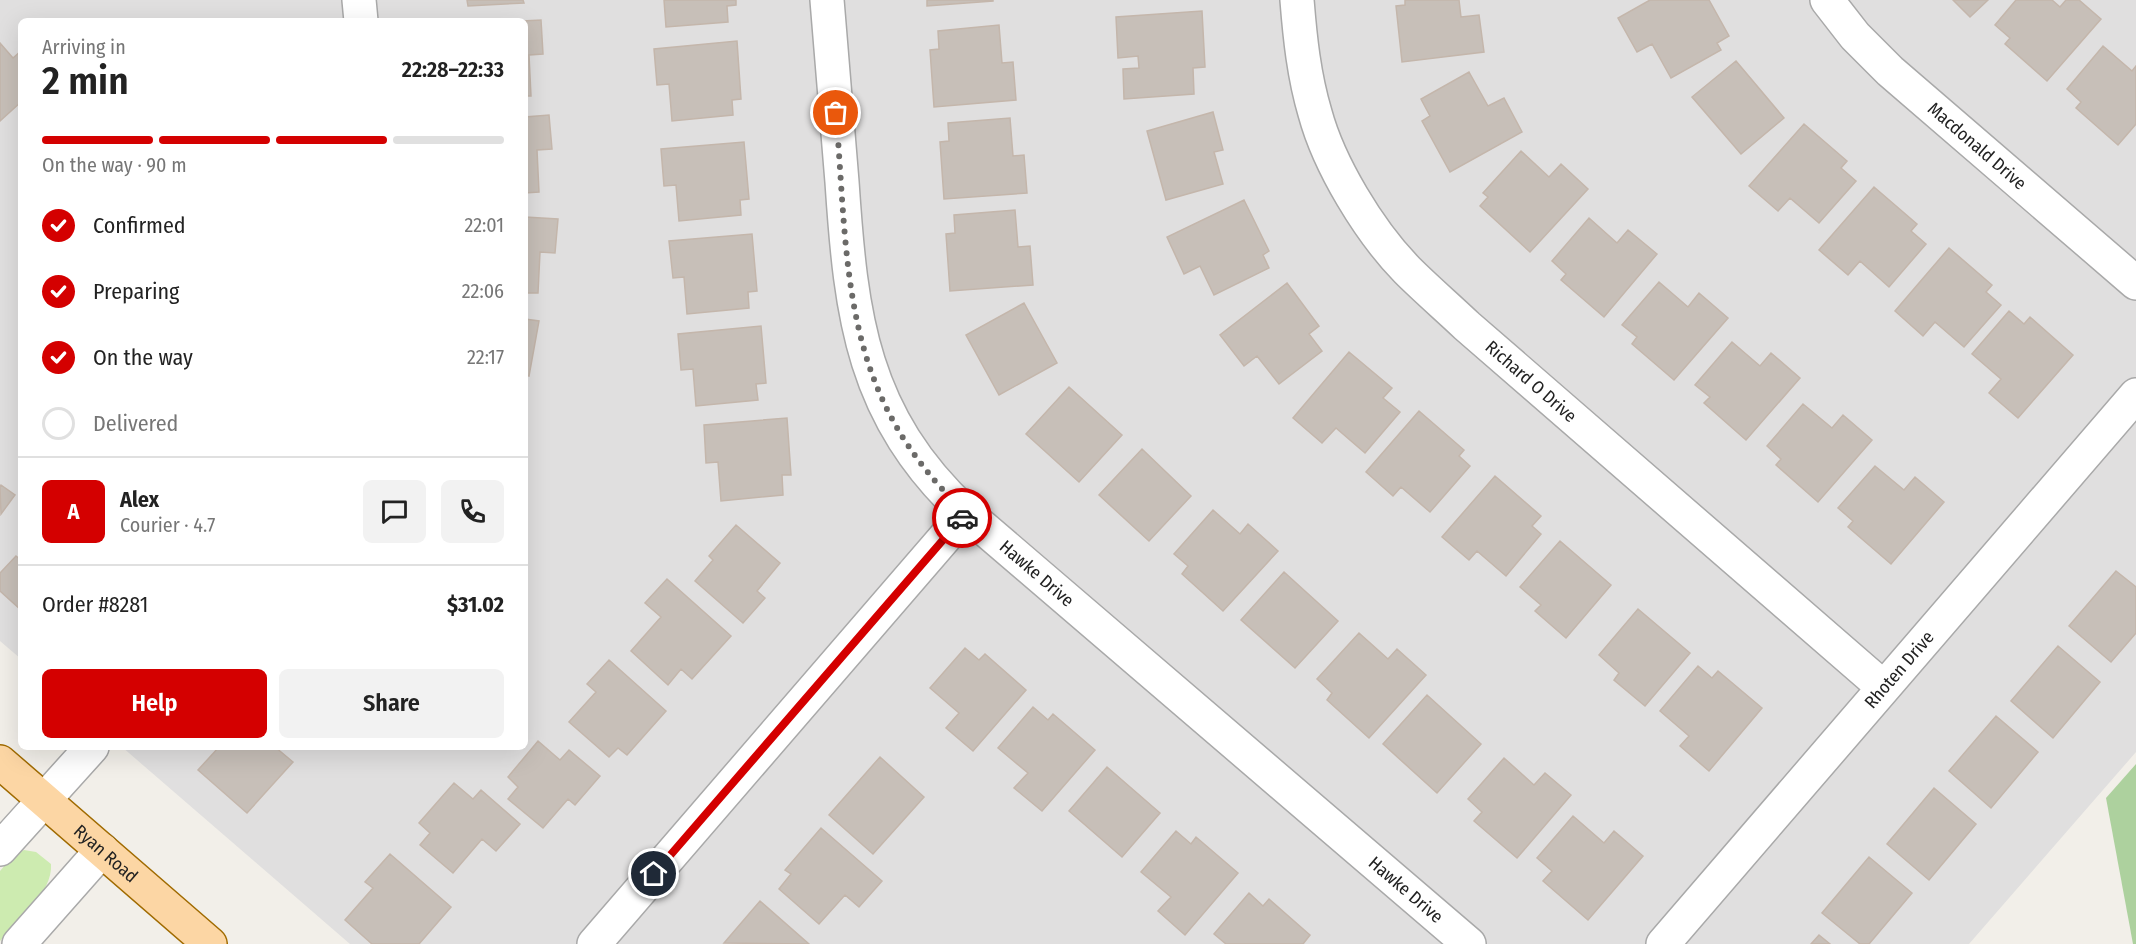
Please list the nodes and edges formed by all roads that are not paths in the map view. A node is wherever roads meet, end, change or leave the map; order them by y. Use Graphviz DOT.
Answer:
graph roads {
  1 [pos="359,0"];
  2 [pos="827,0"];
  3 [pos="1297,0"];
  4 [pos="1827,0"];
  5 [pos="361,18"];
  6 [pos="2136,283"];
  7 [pos="2136,395"];
  8 [pos="966,513"];
  9 [pos="1883,687"];
  10 [pos="89,750"];
  11 [pos="0,762"];
  12 [pos="44,800"];
  13 [pos="0,849"];
  14 [pos="102,850"];
  15 [pos="19,944"];
  16 [pos="210,944"];
  17 [pos="594,944"];
  18 [pos="1469,944"];
  19 [pos="1663,944"];
  1 -- 5 [label="street"];
  2 -- 8 [label="street, Hawke Drive"];
  3 -- 9 [label="street, Richard O Drive"];
  4 -- 6 [label="street, Macdonald Drive"];
  7 -- 9 [label="street, Rhoten Drive"];
  8 -- 17 [label="street"];
  8 -- 18 [label="street, Hawke Drive"];
  9 -- 19 [label="street, Rhoten Drive"];
  10 -- 12 [label="street"];
  11 -- 12 [label="main road, Ryan Road"];
  12 -- 13 [label="street"];
  12 -- 14 [label="main road, Ryan Road"];
  14 -- 15 [label="street"];
  14 -- 16 [label="main road, Ryan Road"];
}
